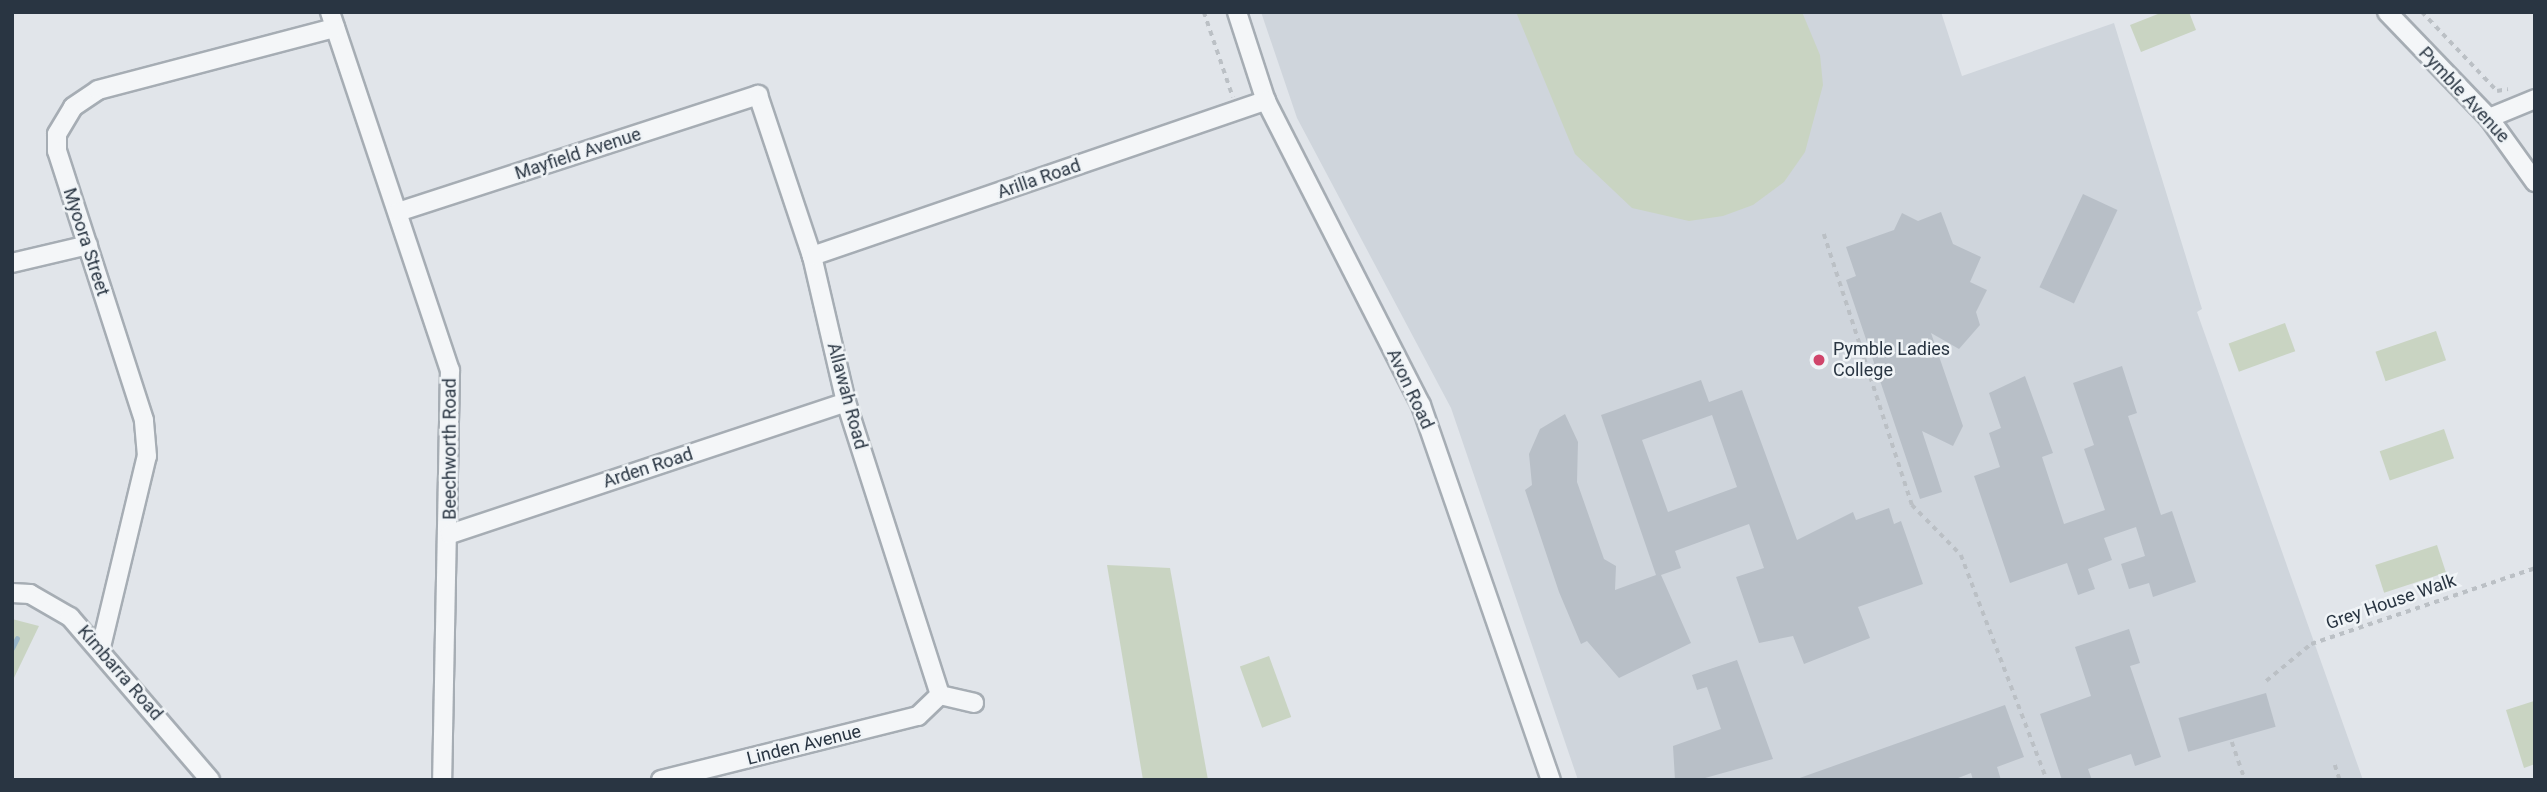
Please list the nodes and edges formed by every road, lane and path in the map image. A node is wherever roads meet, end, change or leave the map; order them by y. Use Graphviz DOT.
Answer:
graph roads {
  1 [pos="1204,12"];
  2 [pos="1237,12"];
  3 [pos="2387,12"];
  4 [pos="2422,12"];
  5 [pos="333,20"];
  6 [pos="2508,89"];
  7 [pos="758,95"];
  8 [pos="1233,99"];
  9 [pos="2535,99"];
  10 [pos="1266,101"];
  11 [pos="2489,118"];
  12 [pos="2535,182"];
  13 [pos="397,212"];
  14 [pos="1824,234"];
  15 [pos="88,245"];
  16 [pos="812,256"];
  17 [pos="12,263"];
  18 [pos="846,402"];
  19 [pos="450,534"];
  20 [pos="2535,568"];
  21 [pos="12,593"];
  22 [pos="102,647"];
  23 [pos="2266,681"];
  24 [pos="940,695"];
  25 [pos="974,703"];
  26 [pos="2232,742"];
  27 [pos="2335,765"];
  28 [pos="210,780"];
  29 [pos="442,780"];
  30 [pos="661,780"];
  31 [pos="1551,780"];
  32 [pos="2047,780"];
  33 [pos="2245,780"];
  34 [pos="2340,780"];
  1 -- 8 [label="path"];
  2 -- 10 [label="street, Avon Road"];
  3 -- 11 [label="street, Pymble Avenue"];
  4 -- 6 [label="path"];
  5 -- 13 [label="street, Beechworth Road"];
  5 -- 15 [label="street, Myoora Street"];
  7 -- 13 [label="street, Mayfield Avenue"];
  7 -- 16 [label="street, Allawah Road"];
  9 -- 11 [label="street"];
  10 -- 16 [label="street, Arilla Road"];
  10 -- 31 [label="street, Avon Road"];
  11 -- 12 [label="street, Pymble Avenue"];
  13 -- 19 [label="street, Beechworth Road"];
  14 -- 32 [label="path"];
  15 -- 17 [label="street"];
  15 -- 22 [label="street, Myoora Street"];
  16 -- 18 [label="street, Allawah Road"];
  18 -- 19 [label="street, Arden Road"];
  18 -- 24 [label="street, Allawah Road"];
  19 -- 29 [label="street, Beechworth Road"];
  20 -- 23 [label="path, Grey House Walk"];
  21 -- 22 [label="street, Kimbarra Road"];
  22 -- 28 [label="street, Kimbarra Road"];
  24 -- 25 [label="street"];
  24 -- 30 [label="street, Linden Avenue"];
  26 -- 33 [label="path"];
  27 -- 34 [label="path"];
}
